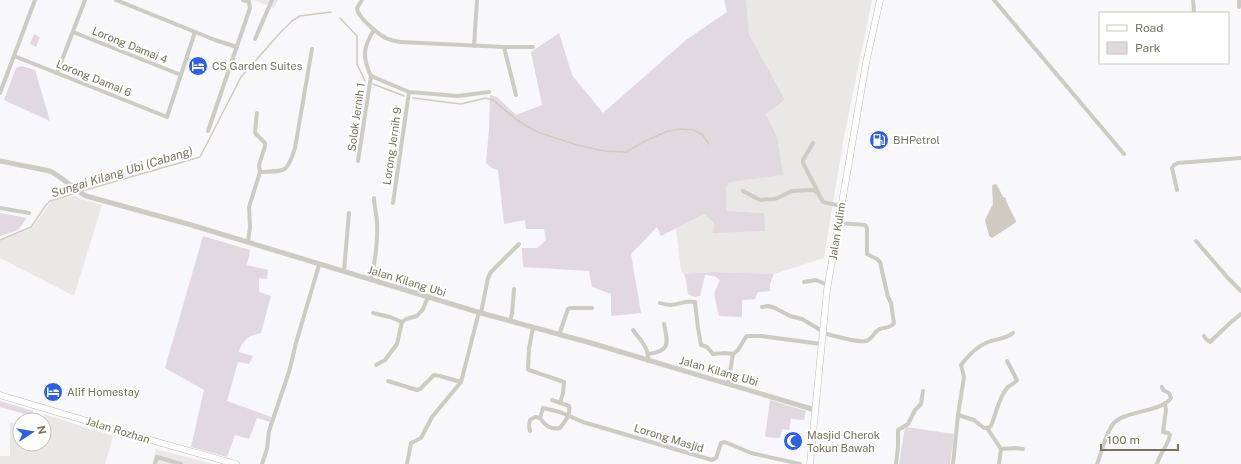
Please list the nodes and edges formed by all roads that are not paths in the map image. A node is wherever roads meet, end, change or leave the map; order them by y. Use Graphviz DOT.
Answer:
graph roads {
  1 [pos="35,0"];
  2 [pos="85,0"];
  3 [pos="116,0"];
  4 [pos="242,0"];
  5 [pos="272,0"];
  6 [pos="362,0"];
  7 [pos="477,0"];
  8 [pos="880,0"];
  9 [pos="994,0"];
  10 [pos="1193,0"];
  11 [pos="1239,0"];
  12 [pos="1239,7"];
  13 [pos="1194,11"];
  14 [pos="374,30"];
  15 [pos="73,32"];
  16 [pos="195,32"];
  17 [pos="256,39"];
  18 [pos="474,46"];
  19 [pos="237,47"];
  20 [pos="533,47"];
  21 [pos="504,48"];
  22 [pos="312,49"];
  23 [pos="14,56"];
  24 [pos="58,73"];
  25 [pos="181,75"];
  26 [pos="371,76"];
  27 [pos="409,92"];
  28 [pos="489,92"];
  29 [pos="0,93"];
  30 [pos="516,95"];
  31 [pos="257,113"];
  32 [pos="208,131"];
  33 [pos="813,143"];
  34 [pos="1124,154"];
  35 [pos="1241,158"];
  36 [pos="0,161"];
  37 [pos="358,161"];
  38 [pos="260,172"];
  39 [pos="1177,190"];
  40 [pos="743,191"];
  41 [pos="818,193"];
  42 [pos="374,198"];
  43 [pos="393,203"];
  44 [pos="841,206"];
  45 [pos="0,208"];
  46 [pos="29,213"];
  47 [pos="349,213"];
  48 [pos="838,223"];
  49 [pos="1196,241"];
  50 [pos="248,242"];
  51 [pos="519,244"];
  52 [pos="319,265"];
  53 [pos="344,271"];
  54 [pos="371,280"];
  55 [pos="804,282"];
  56 [pos="828,285"];
  57 [pos="514,289"];
  58 [pos="1241,291"];
  59 [pos="428,297"];
  60 [pos="660,303"];
  61 [pos="762,307"];
  62 [pos="592,308"];
  63 [pos="373,313"];
  64 [pos="480,313"];
  65 [pos="1241,314"];
  66 [pos="510,321"];
  67 [pos="402,322"];
  68 [pos="664,324"];
  69 [pos="533,328"];
  70 [pos="633,330"];
  71 [pos="822,332"];
  72 [pos="1013,333"];
  73 [pos="559,336"];
  74 [pos="1204,336"];
  75 [pos="821,344"];
  76 [pos="648,354"];
  77 [pos="733,354"];
  78 [pos="648,361"];
  79 [pos="1007,361"];
  80 [pos="376,365"];
  81 [pos="388,381"];
  82 [pos="460,382"];
  83 [pos="728,384"];
  84 [pos="1162,387"];
  85 [pos="924,391"];
  86 [pos="0,395"];
  87 [pos="552,400"];
  88 [pos="560,403"];
  89 [pos="1165,403"];
  90 [pos="815,410"];
  91 [pos="958,415"];
  92 [pos="568,416"];
  93 [pos="540,418"];
  94 [pos="987,428"];
  95 [pos="530,431"];
  96 [pos="1001,449"];
  97 [pos="1023,449"];
  98 [pos="155,464"];
  99 [pos="181,464"];
  100 [pos="236,464"];
  101 [pos="262,464"];
  102 [pos="407,464"];
  103 [pos="800,464"];
  104 [pos="810,464"];
  105 [pos="896,464"];
  106 [pos="953,464"];
  107 [pos="1000,464"];
  108 [pos="1097,464"];
  109 [pos="1157,464"];
  1 -- 23 [label="street"];
  2 -- 15 [label="street"];
  3 -- 16 [label="street"];
  4 -- 19 [label="street"];
  5 -- 17 [label="street"];
  6 -- 14 [label="street"];
  7 -- 18 [label="street"];
  8 -- 44 [label="main road, Jalan Kulim"];
  9 -- 34 [label="street"];
  10 -- 13 [label="street"];
  11 -- 12 [label="street"];
  14 -- 18 [label="street"];
  14 -- 26 [label="street"];
  15 -- 24 [label="street"];
  15 -- 25 [label="street, Lorong Damai 4"];
  16 -- 19 [label="street"];
  16 -- 25 [label="street"];
  18 -- 21 [label="street"];
  19 -- 32 [label="street"];
  20 -- 21 [label="street"];
  21 -- 30 [label="street"];
  22 -- 38 [label="street"];
  23 -- 24 [label="street, Lorong Damai 6"];
  23 -- 29 [label="street"];
  24 -- 25 [label="street, Lorong Damai 6"];
  26 -- 27 [label="street"];
  26 -- 37 [label="street, Solok Jernih 1"];
  27 -- 28 [label="street"];
  27 -- 43 [label="street, Lorong Jernih 9"];
  31 -- 38 [label="street"];
  33 -- 41 [label="street"];
  35 -- 39 [label="street"];
  36 -- 50 [label="street, Jalan Kilang Ubi"];
  38 -- 50 [label="street"];
  40 -- 41 [label="street"];
  41 -- 44 [label="street"];
  42 -- 54 [label="street"];
  44 -- 48 [label="main road, Jalan Kulim"];
  45 -- 46 [label="street"];
  47 -- 53 [label="street"];
  48 -- 56 [label="main road, Jalan Kulim"];
  48 -- 71 [label="street"];
  49 -- 58 [label="street"];
  50 -- 52 [label="street, Jalan Kilang Ubi"];
  51 -- 64 [label="street"];
  52 -- 53 [label="street, Jalan Kilang Ubi"];
  52 -- 101 [label="street"];
  53 -- 54 [label="street, Jalan Kilang Ubi"];
  54 -- 59 [label="street, Jalan Kilang Ubi"];
  55 -- 56 [label="street"];
  56 -- 71 [label="main road, Jalan Kulim"];
  57 -- 66 [label="street"];
  59 -- 64 [label="street, Jalan Kilang Ubi"];
  59 -- 67 [label="street"];
  60 -- 77 [label="street"];
  61 -- 71 [label="street"];
  62 -- 73 [label="street"];
  63 -- 67 [label="street"];
  64 -- 66 [label="street, Jalan Kilang Ubi"];
  64 -- 82 [label="street"];
  65 -- 74 [label="street"];
  66 -- 69 [label="street, Jalan Kilang Ubi"];
  67 -- 80 [label="street"];
  68 -- 76 [label="street"];
  69 -- 73 [label="street, Jalan Kilang Ubi"];
  69 -- 88 [label="street"];
  70 -- 76 [label="street"];
  71 -- 75 [label="main road, Jalan Kulim"];
  72 -- 91 [label="street"];
  73 -- 78 [label="street, Jalan Kilang Ubi"];
  75 -- 77 [label="street"];
  75 -- 90 [label="main road, Jalan Kulim"];
  76 -- 78 [label="street"];
  77 -- 83 [label="street"];
  78 -- 83 [label="street, Jalan Kilang Ubi"];
  79 -- 94 [label="street"];
  81 -- 82 [label="street"];
  82 -- 102 [label="street"];
  83 -- 90 [label="street, Jalan Kilang Ubi"];
  84 -- 89 [label="street"];
  85 -- 105 [label="street"];
  86 -- 100 [label="main road, Jalan Rozhan"];
  87 -- 88 [label="street"];
  88 -- 92 [label="street"];
  89 -- 108 [label="street"];
  89 -- 109 [label="street"];
  90 -- 104 [label="main road, Jalan Kulim"];
  91 -- 94 [label="street"];
  91 -- 106 [label="street"];
  92 -- 93 [label="street"];
  92 -- 93 [label="street"];
  92 -- 103 [label="street, Lorong Masjid"];
  93 -- 95 [label="street"];
  94 -- 96 [label="street"];
  96 -- 97 [label="street"];
  96 -- 107 [label="street"];
  98 -- 99 [label="street, Jalan Rozhan"];
}
